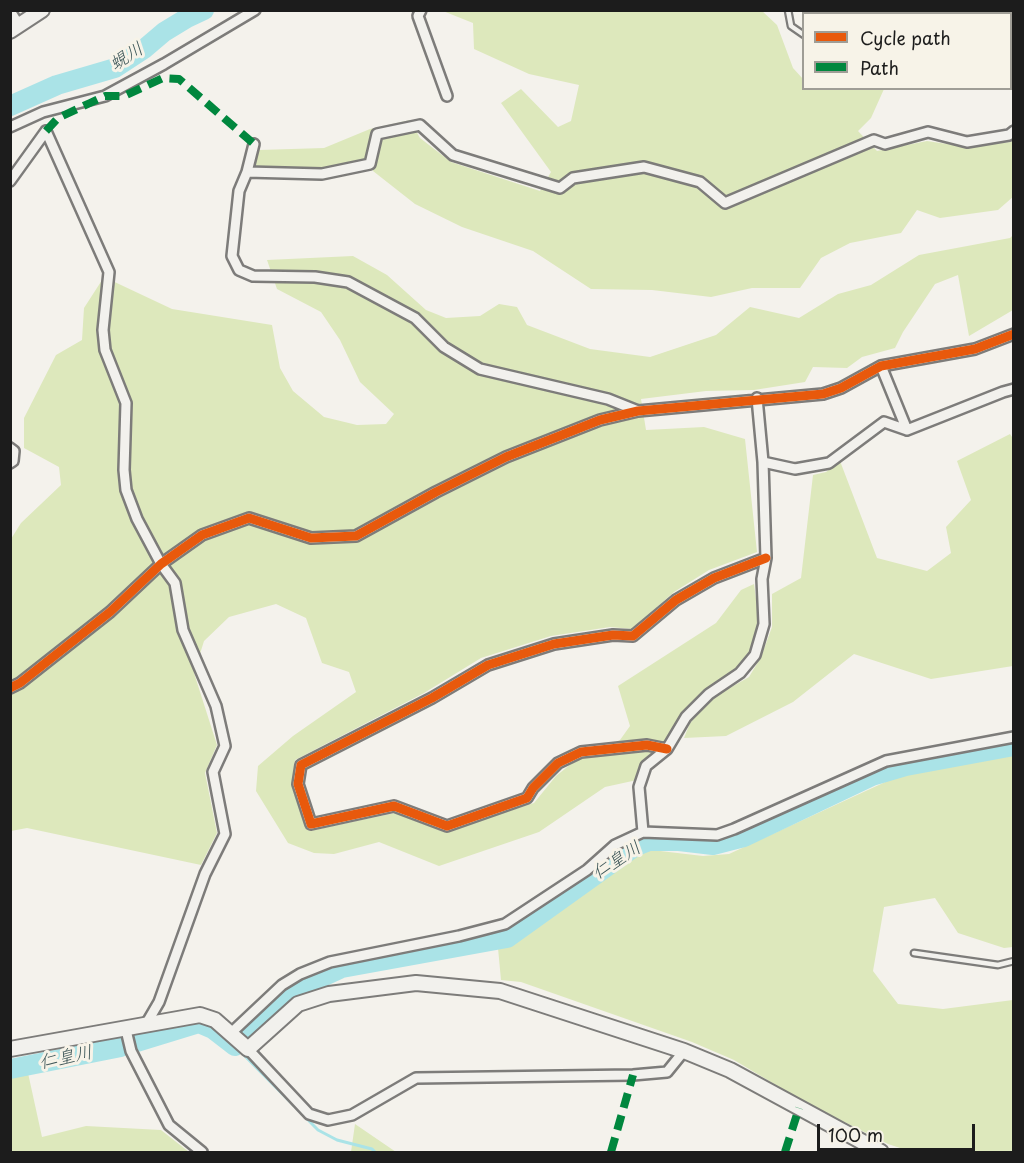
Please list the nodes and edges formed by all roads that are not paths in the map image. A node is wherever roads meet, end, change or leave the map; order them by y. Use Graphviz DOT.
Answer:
graph roads {
  1 [pos="42,10"];
  2 [pos="255,10"];
  3 [pos="421,10"];
  4 [pos="788,10"];
  5 [pos="10,11"];
  6 [pos="15,28"];
  7 [pos="802,34"];
  8 [pos="447,96"];
  9 [pos="10,127"];
  10 [pos="1014,130"];
  11 [pos="255,144"];
  12 [pos="247,172"];
  13 [pos="10,181"];
  14 [pos="1014,334"];
  15 [pos="881,366"];
  16 [pos="1014,389"];
  17 [pos="758,398"];
  18 [pos="638,411"];
  19 [pos="907,430"];
  20 [pos="10,448"];
  21 [pos="763,462"];
  22 [pos="10,463"];
  23 [pos="766,558"];
  24 [pos="161,564"];
  25 [pos="10,688"];
  26 [pos="1014,737"];
  27 [pos="667,749"];
  28 [pos="643,832"];
  29 [pos="914,953"];
  30 [pos="1014,961"];
  31 [pos="145,1026"];
  32 [pos="126,1030"];
  33 [pos="231,1033"];
  34 [pos="10,1049"];
  35 [pos="248,1049"];
  36 [pos="684,1051"];
  37 [pos="202,1152"];
  38 [pos="881,1152"];
  1 -- 6 [label="street"];
  2 -- 9 [label="street"];
  3 -- 8 [label="street"];
  4 -- 7 [label="lane"];
  5 -- 6 [label="street"];
  10 -- 12 [label="street"];
  11 -- 12 [label="street"];
  12 -- 18 [label="street"];
  13 -- 24 [label="street"];
  14 -- 15 [label="street"];
  15 -- 17 [label="street"];
  15 -- 19 [label="street"];
  16 -- 19 [label="street"];
  17 -- 18 [label="street"];
  17 -- 21 [label="street"];
  18 -- 24 [label="street"];
  19 -- 21 [label="street"];
  20 -- 22 [label="street"];
  21 -- 23 [label="street"];
  23 -- 27 [label="street"];
  23 -- 27 [label="street"];
  24 -- 25 [label="street"];
  24 -- 31 [label="street"];
  26 -- 28 [label="street"];
  27 -- 28 [label="street"];
  28 -- 33 [label="street"];
  29 -- 30 [label="lane"];
  31 -- 32 [label="street"];
  31 -- 33 [label="street"];
  32 -- 34 [label="street"];
  32 -- 37 [label="street"];
  33 -- 35 [label="street"];
  35 -- 36 [label="street"];
  35 -- 36 [label="street"];
  36 -- 38 [label="street"];
}
